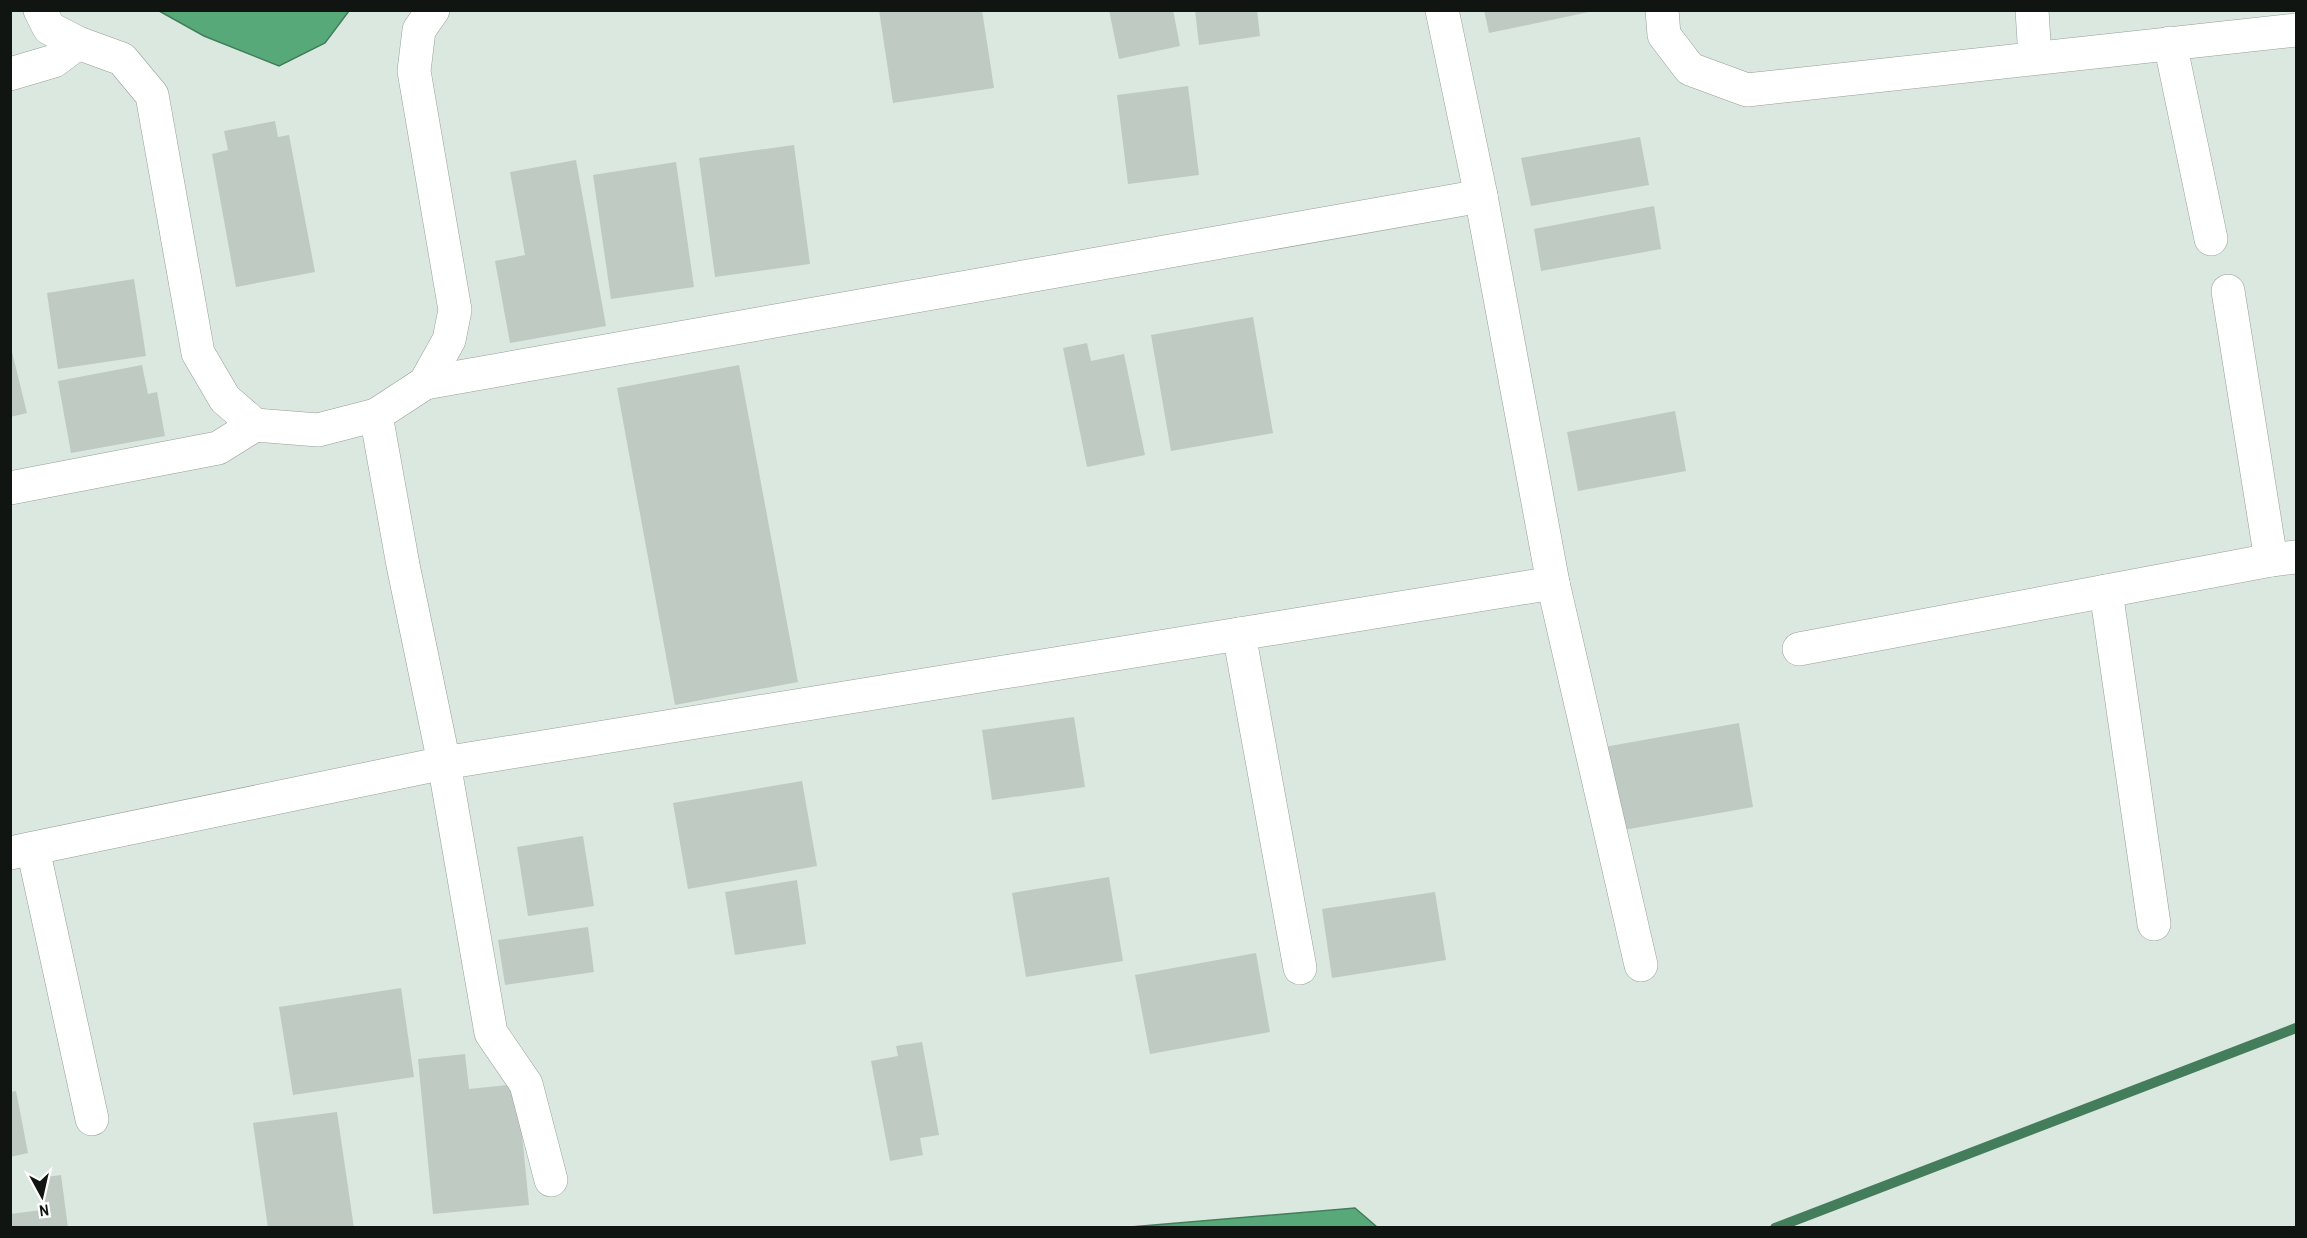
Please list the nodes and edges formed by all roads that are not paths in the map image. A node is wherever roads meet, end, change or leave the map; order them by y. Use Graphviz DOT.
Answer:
graph roads {
  1 [pos="40,10"];
  2 [pos="433,10"];
  3 [pos="1442,10"];
  4 [pos="1662,10"];
  5 [pos="2032,10"];
  6 [pos="2282,24"];
  7 [pos="78,43"];
  8 [pos="2170,43"];
  9 [pos="2035,58"];
  10 [pos="10,74"];
  11 [pos="1481,196"];
  12 [pos="2211,239"];
  13 [pos="2228,291"];
  14 [pos="425,382"];
  15 [pos="376,414"];
  16 [pos="255,425"];
  17 [pos="10,488"];
  18 [pos="2284,559"];
  19 [pos="1552,583"];
  20 [pos="2106,591"];
  21 [pos="1239,634"];
  22 [pos="1799,649"];
  23 [pos="444,763"];
  24 [pos="22,851"];
  25 [pos="2154,924"];
  26 [pos="1641,965"];
  27 [pos="1300,968"];
  28 [pos="92,1119"];
  29 [pos="551,1180"];
  1 -- 7 [label="street"];
  2 -- 14 [label="street"];
  3 -- 11 [label="street"];
  4 -- 9 [label="street"];
  5 -- 9 [label="street"];
  6 -- 8 [label="street"];
  7 -- 10 [label="street"];
  7 -- 16 [label="street"];
  8 -- 9 [label="street"];
  8 -- 12 [label="street"];
  11 -- 14 [label="street"];
  11 -- 19 [label="street"];
  13 -- 18 [label="street"];
  14 -- 15 [label="street"];
  15 -- 16 [label="street"];
  15 -- 23 [label="street"];
  16 -- 17 [label="street"];
  18 -- 20 [label="street"];
  19 -- 21 [label="street"];
  19 -- 26 [label="street"];
  20 -- 22 [label="street"];
  20 -- 25 [label="street"];
  21 -- 23 [label="street"];
  21 -- 27 [label="street"];
  23 -- 24 [label="street"];
  23 -- 29 [label="street"];
  24 -- 28 [label="street"];
}
